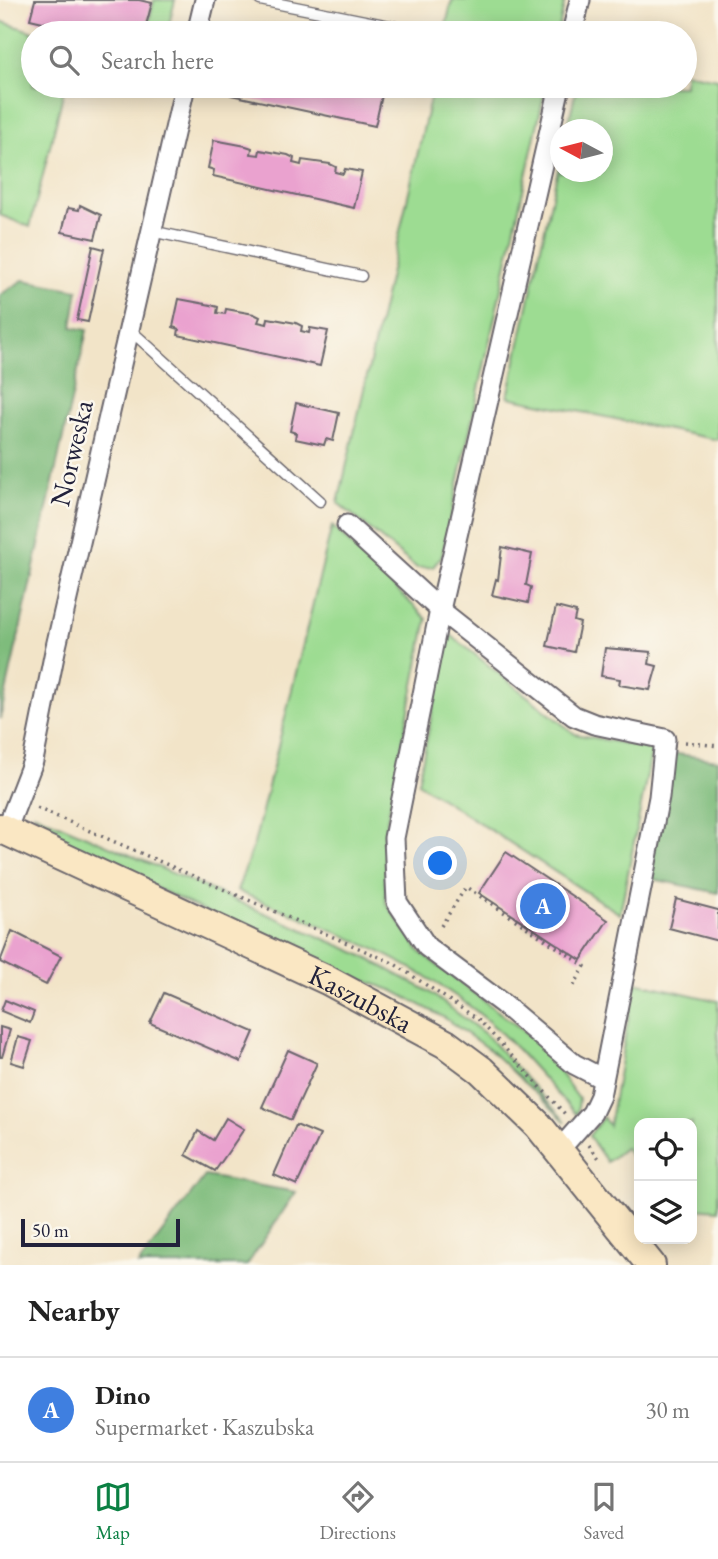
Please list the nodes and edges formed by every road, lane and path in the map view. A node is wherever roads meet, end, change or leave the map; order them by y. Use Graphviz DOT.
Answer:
graph roads {
  1 [pos="205,0"];
  2 [pos="260,0"];
  3 [pos="580,0"];
  4 [pos="200,21"];
  5 [pos="365,21"];
  6 [pos="575,21"];
  7 [pos="182,98"];
  8 [pos="557,98"];
  9 [pos="151,231"];
  10 [pos="361,276"];
  11 [pos="129,329"];
  12 [pos="320,500"];
  13 [pos="347,525"];
  14 [pos="440,610"];
  15 [pos="665,739"];
  16 [pos="718,747"];
  17 [pos="3,829"];
  18 [pos="441,926"];
  19 [pos="572,989"];
  20 [pos="603,1079"];
  21 [pos="559,1150"];
  22 [pos="651,1265"];
  1 -- 4 [label="street"];
  2 -- 5 [label="lane"];
  3 -- 6 [label="street"];
  7 -- 9 [label="street, Norweska"];
  8 -- 14 [label="street"];
  9 -- 10 [label="lane"];
  9 -- 11 [label="street, Norweska"];
  11 -- 12 [label="lane"];
  11 -- 17 [label="street, Norweska"];
  13 -- 14 [label="street"];
  14 -- 15 [label="street"];
  14 -- 20 [label="street"];
  15 -- 16 [label="path"];
  15 -- 20 [label="street"];
  17 -- 21 [label="main road, Kaszubska"];
  18 -- 19 [label="path"];
  20 -- 21 [label="street"];
  21 -- 22 [label="main road, Kaszubska"];
}
